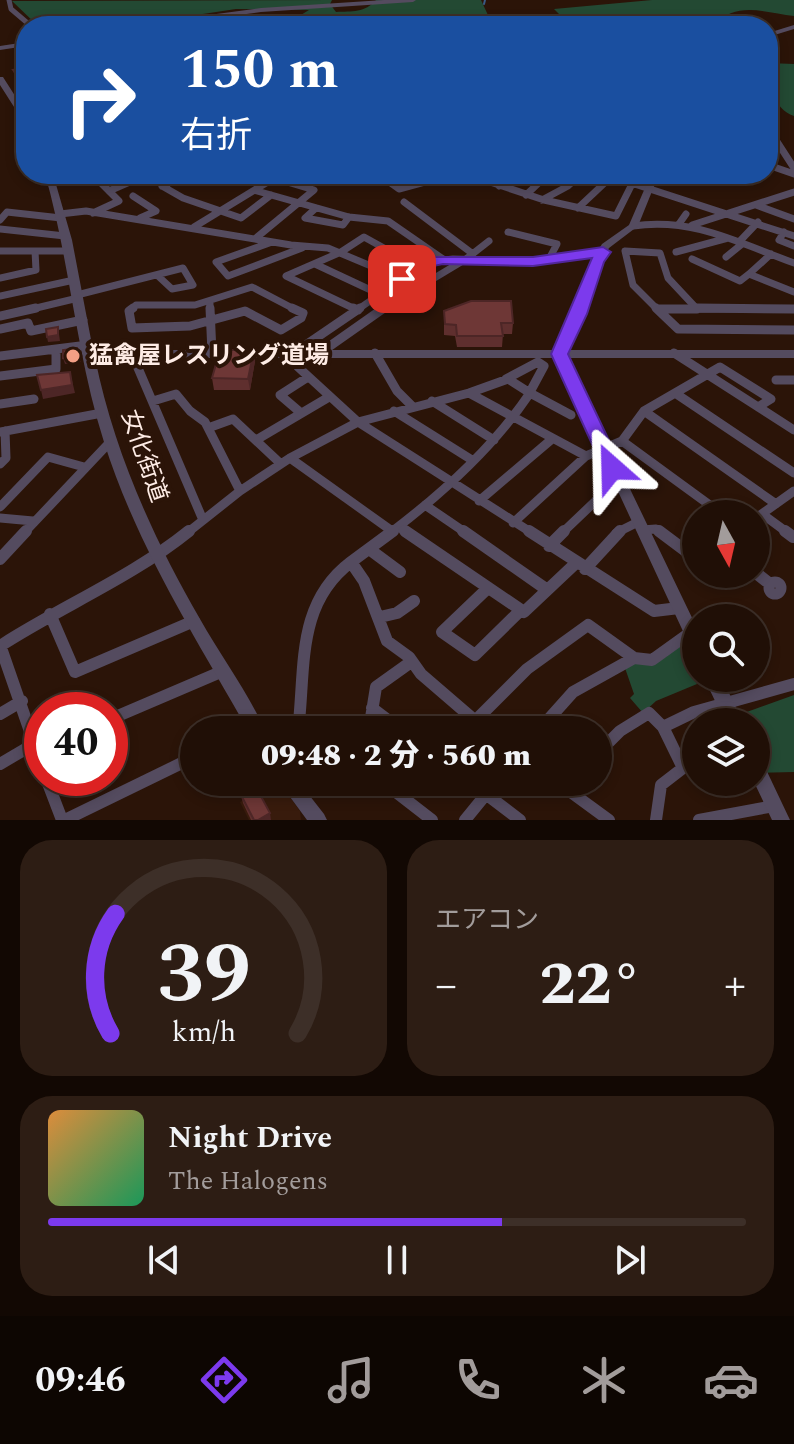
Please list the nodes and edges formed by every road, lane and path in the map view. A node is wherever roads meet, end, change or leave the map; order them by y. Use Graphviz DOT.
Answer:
graph roads {
  1 [pos="9,0"];
  2 [pos="413,0"];
  3 [pos="19,16"];
  4 [pos="216,16"];
  5 [pos="0,79"];
  6 [pos="16,104"];
  7 [pos="778,145"];
  8 [pos="794,171"];
  9 [pos="52,184"];
  10 [pos="102,184"];
  11 [pos="123,184"];
  12 [pos="166,184"];
  13 [pos="266,184"];
  14 [pos="298,184"];
  15 [pos="391,184"];
  16 [pos="417,184"];
  17 [pos="494,184"];
  18 [pos="538,184"];
  19 [pos="570,184"];
  20 [pos="600,184"];
  21 [pos="632,184"];
  22 [pos="636,184"];
  23 [pos="652,184"];
  24 [pos="499,186"];
  25 [pos="651,188"];
  26 [pos="109,191"];
  27 [pos="257,191"];
  28 [pos="794,192"];
  29 [pos="271,195"];
  30 [pos="526,195"];
  31 [pos="133,196"];
  32 [pos="542,200"];
  33 [pos="404,202"];
  34 [pos="298,203"];
  35 [pos="755,205"];
  36 [pos="316,208"];
  37 [pos="578,208"];
  38 [pos="136,209"];
  39 [pos="220,212"];
  40 [pos="727,212"];
  41 [pos="93,213"];
  42 [pos="686,214"];
  43 [pos="2,216"];
  44 [pos="61,216"];
  45 [pos="119,216"];
  46 [pos="349,217"];
  47 [pos="136,219"];
  48 [pos="794,219"];
  49 [pos="758,222"];
  50 [pos="679,224"];
  51 [pos="692,225"];
  52 [pos="633,226"];
  53 [pos="194,227"];
  54 [pos="0,229"];
  55 [pos="508,232"];
  56 [pos="784,232"];
  57 [pos="65,236"];
  58 [pos="794,236"];
  59 [pos="256,238"];
  60 [pos="728,238"];
  61 [pos="489,241"];
  62 [pos="272,242"];
  63 [pos="741,243"];
  64 [pos="794,246"];
  65 [pos="306,247"];
  66 [pos="35,251"];
  67 [pos="68,251"];
  68 [pos="0,252"];
  69 [pos="341,252"];
  70 [pos="603,252"];
  71 [pos="676,252"];
  72 [pos="771,254"];
  73 [pos="470,257"];
  74 [pos="726,257"];
  75 [pos="443,259"];
  76 [pos="549,259"];
  77 [pos="692,259"];
  78 [pos="794,263"];
  79 [pos="315,264"];
  80 [pos="418,267"];
  81 [pos="749,274"];
  82 [pos="157,275"];
  83 [pos="0,278"];
  84 [pos="402,279"];
  85 [pos="74,280"];
  86 [pos="794,292"];
  87 [pos="377,293"];
  88 [pos="0,296"];
  89 [pos="78,297"];
  90 [pos="712,298"];
  91 [pos="210,303"];
  92 [pos="658,309"];
  93 [pos="697,309"];
  94 [pos="721,309"];
  95 [pos="794,309"];
  96 [pos="358,310"];
  97 [pos="0,316"];
  98 [pos="83,320"];
  99 [pos="212,324"];
  100 [pos="0,329"];
  101 [pos="794,330"];
  102 [pos="56,349"];
  103 [pos="89,349"];
  104 [pos="212,353"];
  105 [pos="294,353"];
  106 [pos="320,353"];
  107 [pos="375,353"];
  108 [pos="674,353"];
  109 [pos="132,354"];
  110 [pos="560,354"];
  111 [pos="794,354"];
  112 [pos="0,356"];
  113 [pos="298,367"];
  114 [pos="705,374"];
  115 [pos="0,376"];
  116 [pos="308,377"];
  117 [pos="506,379"];
  118 [pos="776,380"];
  119 [pos="794,380"];
  120 [pos="469,393"];
  121 [pos="530,393"];
  122 [pos="675,393"];
  123 [pos="329,397"];
  124 [pos="34,399"];
  125 [pos="153,401"];
  126 [pos="432,401"];
  127 [pos="0,404"];
  128 [pos="412,406"];
  129 [pos="758,407"];
  130 [pos="394,411"];
  131 [pos="644,411"];
  132 [pos="102,413"];
  133 [pos="301,413"];
  134 [pos="571,415"];
  135 [pos="514,420"];
  136 [pos="358,422"];
  137 [pos="208,428"];
  138 [pos="794,430"];
  139 [pos="2,432"];
  140 [pos="552,439"];
  141 [pos="256,440"];
  142 [pos="494,440"];
  143 [pos="622,441"];
  144 [pos="110,442"];
  145 [pos="603,449"];
  146 [pos="586,456"];
  147 [pos="472,460"];
  148 [pos="286,461"];
  149 [pos="0,464"];
  150 [pos="84,467"];
  151 [pos="794,473"];
  152 [pos="449,482"];
  153 [pos="621,486"];
  154 [pos="240,491"];
  155 [pos="794,491"];
  156 [pos="703,500"];
  157 [pos="479,501"];
  158 [pos="776,504"];
  159 [pos="425,505"];
  160 [pos="0,507"];
  161 [pos="770,508"];
  162 [pos="0,518"];
  163 [pos="203,520"];
  164 [pos="33,521"];
  165 [pos="513,523"];
  166 [pos="770,523"];
  167 [pos="640,526"];
  168 [pos="396,529"];
  169 [pos="793,537"];
  170 [pos="549,546"];
  171 [pos="682,548"];
  172 [pos="369,549"];
  173 [pos="158,556"];
  174 [pos="0,559"];
  175 [pos="351,562"];
  176 [pos="581,566"];
  177 [pos="400,572"];
  178 [pos="488,588"];
  179 [pos="546,589"];
  180 [pos="414,601"];
  181 [pos="679,608"];
  182 [pos="521,610"];
  183 [pos="50,614"];
  184 [pos="682,614"];
  185 [pos="380,617"];
  186 [pos="194,621"];
  187 [pos="682,644"];
  188 [pos="0,646"];
  189 [pos="634,658"];
  190 [pos="411,662"];
  191 [pos="223,671"];
  192 [pos="794,684"];
  193 [pos="22,701"];
  194 [pos="24,705"];
  195 [pos="372,708"];
  196 [pos="128,712"];
  197 [pos="0,714"];
  198 [pos="247,716"];
  199 [pos="300,716"];
  200 [pos="371,716"];
  201 [pos="383,716"];
  202 [pos="469,716"];
  203 [pos="487,716"];
  204 [pos="552,716"];
  205 [pos="663,727"];
  206 [pos="612,739"];
  207 [pos="24,750"];
  208 [pos="0,764"];
  209 [pos="180,764"];
  210 [pos="54,796"];
  211 [pos="298,796"];
  212 [pos="401,796"];
  213 [pos="484,796"];
  214 [pos="489,796"];
  215 [pos="580,796"];
  216 [pos="778,813"];
  217 [pos="315,819"];
  218 [pos="64,820"];
  219 [pos="432,820"];
  220 [pos="465,820"];
  221 [pos="520,820"];
  222 [pos="609,820"];
  223 [pos="656,820"];
  224 [pos="699,820"];
  1 -- 3 [label="street"];
  2 -- 4 [label="street"];
  5 -- 6 [label="street"];
  7 -- 8 [label="street"];
  9 -- 44 [label="street, 女化街道"];
  10 -- 26 [label="street"];
  11 -- 26 [label="street"];
  12 -- 39 [label="street"];
  13 -- 27 [label="street"];
  14 -- 34 [label="street"];
  15 -- 16 [label="street"];
  17 -- 24 [label="street"];
  18 -- 30 [label="street"];
  19 -- 32 [label="street"];
  20 -- 37 [label="street"];
  21 -- 37 [label="street"];
  22 -- 25 [label="street"];
  23 -- 25 [label="street"];
  24 -- 30 [label="street"];
  25 -- 40 [label="street"];
  25 -- 52 [label="street"];
  26 -- 41 [label="street"];
  27 -- 29 [label="street"];
  27 -- 39 [label="street"];
  28 -- 35 [label="street"];
  29 -- 34 [label="street"];
  29 -- 39 [label="street"];
  30 -- 32 [label="street"];
  31 -- 47 [label="street"];
  32 -- 37 [label="street"];
  33 -- 73 [label="street"];
  34 -- 36 [label="street"];
  34 -- 59 [label="street"];
  35 -- 40 [label="street"];
  35 -- 48 [label="street"];
  36 -- 46 [label="street"];
  36 -- 46 [label="street"];
  38 -- 45 [label="street"];
  39 -- 53 [label="street"];
  40 -- 49 [label="street"];
  40 -- 51 [label="street"];
  41 -- 44 [label="street"];
  41 -- 45 [label="street"];
  42 -- 50 [label="street"];
  43 -- 44 [label="street"];
  44 -- 57 [label="street, 女化街道"];
  45 -- 47 [label="street"];
  46 -- 75 [label="street"];
  47 -- 53 [label="street"];
  49 -- 56 [label="street"];
  49 -- 63 [label="street"];
  50 -- 51 [label="street"];
  50 -- 52 [label="street"];
  51 -- 60 [label="street"];
  52 -- 70 [label="street"];
  53 -- 59 [label="street"];
  54 -- 57 [label="street"];
  55 -- 76 [label="street"];
  56 -- 58 [label="street"];
  56 -- 64 [label="street"];
  57 -- 67 [label="street, 女化街道"];
  59 -- 62 [label="street"];
  60 -- 63 [label="street"];
  60 -- 71 [label="street"];
  61 -- 73 [label="street"];
  62 -- 65 [label="street"];
  62 -- 65 [label="street"];
  63 -- 72 [label="street"];
  63 -- 74 [label="street"];
  65 -- 69 [label="street"];
  66 -- 67 [label="street"];
  66 -- 68 [label="street"];
  66 -- 83 [label="street"];
  67 -- 85 [label="street, 女化街道"];
  69 -- 79 [label="street"];
  69 -- 80 [label="street"];
  69 -- 84 [label="street"];
  70 -- 76 [label="street"];
  70 -- 110 [label="street"];
  72 -- 78 [label="street"];
  72 -- 81 [label="street"];
  73 -- 75 [label="street"];
  73 -- 76 [label="street"];
  73 -- 106 [label="street"];
  75 -- 80 [label="street"];
  77 -- 81 [label="street"];
  79 -- 87 [label="street"];
  79 -- 96 [label="street"];
  80 -- 84 [label="street"];
  81 -- 86 [label="street"];
  82 -- 89 [label="street"];
  84 -- 87 [label="street"];
  85 -- 88 [label="street"];
  85 -- 89 [label="street, 女化街道"];
  87 -- 96 [label="street"];
  89 -- 97 [label="street"];
  89 -- 98 [label="street, 女化街道"];
  90 -- 94 [label="street"];
  91 -- 99 [label="street"];
  91 -- 99 [label="street"];
  91 -- 99 [label="street"];
  92 -- 93 [label="street"];
  92 -- 93 [label="street"];
  92 -- 101 [label="street"];
  93 -- 94 [label="street"];
  94 -- 95 [label="street"];
  96 -- 105 [label="street"];
  98 -- 100 [label="street"];
  98 -- 103 [label="street, 女化街道"];
  99 -- 104 [label="street"];
  102 -- 103 [label="street"];
  102 -- 112 [label="street"];
  102 -- 115 [label="street"];
  103 -- 109 [label="street"];
  103 -- 132 [label="street, 女化街道"];
  104 -- 105 [label="street"];
  104 -- 109 [label="street"];
  105 -- 106 [label="street"];
  106 -- 107 [label="street"];
  107 -- 110 [label="street"];
  107 -- 128 [label="street"];
  108 -- 110 [label="street"];
  108 -- 111 [label="street"];
  108 -- 114 [label="street"];
  109 -- 125 [label="street"];
  110 -- 145 [label="street"];
  113 -- 116 [label="street"];
  114 -- 122 [label="street"];
  114 -- 129 [label="street"];
  114 -- 129 [label="street"];
  116 -- 123 [label="street"];
  116 -- 133 [label="street"];
  117 -- 120 [label="street"];
  117 -- 121 [label="street"];
  117 -- 121 [label="street"];
  118 -- 119 [label="street"];
  120 -- 126 [label="street"];
  120 -- 135 [label="street"];
  121 -- 134 [label="street"];
  121 -- 135 [label="street"];
  122 -- 131 [label="street"];
  122 -- 151 [label="street"];
  123 -- 133 [label="street"];
  123 -- 136 [label="street"];
  124 -- 127 [label="street"];
  125 -- 137 [label="street"];
  125 -- 163 [label="street"];
  126 -- 128 [label="street"];
  126 -- 142 [label="street"];
  128 -- 130 [label="street"];
  129 -- 138 [label="street"];
  130 -- 136 [label="street"];
  130 -- 147 [label="street"];
  131 -- 143 [label="street"];
  131 -- 158 [label="street"];
  132 -- 139 [label="street"];
  132 -- 144 [label="street, 女化街道"];
  133 -- 141 [label="street"];
  135 -- 140 [label="street"];
  135 -- 142 [label="street"];
  136 -- 148 [label="street"];
  136 -- 152 [label="street"];
  137 -- 141 [label="street"];
  137 -- 154 [label="street"];
  139 -- 149 [label="street"];
  140 -- 146 [label="street"];
  140 -- 157 [label="street"];
  141 -- 148 [label="street"];
  142 -- 147 [label="street"];
  143 -- 145 [label="street"];
  143 -- 156 [label="street"];
  144 -- 150 [label="street"];
  144 -- 173 [label="street, 女化街道"];
  145 -- 146 [label="street"];
  145 -- 153 [label="street"];
  146 -- 165 [label="street"];
  147 -- 152 [label="street"];
  148 -- 154 [label="street"];
  148 -- 168 [label="street"];
  150 -- 160 [label="street"];
  150 -- 164 [label="street"];
  152 -- 157 [label="street"];
  152 -- 159 [label="street"];
  153 -- 167 [label="street"];
  153 -- 170 [label="street"];
  154 -- 163 [label="street"];
  155 -- 158 [label="street"];
  157 -- 165 [label="street"];
  158 -- 161 [label="street"];
  159 -- 168 [label="street"];
  159 -- 179 [label="street"];
  162 -- 164 [label="street"];
  163 -- 173 [label="street"];
  164 -- 174 [label="street"];
  165 -- 170 [label="street"];
  166 -- 169 [label="street"];
  167 -- 171 [label="street"];
  167 -- 176 [label="street"];
  167 -- 181 [label="street"];
  168 -- 172 [label="street"];
  168 -- 178 [label="street"];
  170 -- 176 [label="street"];
  172 -- 175 [label="street"];
  172 -- 177 [label="street"];
  173 -- 183 [label="street"];
  173 -- 186 [label="street, 女化街道"];
  175 -- 185 [label="street"];
  175 -- 199 [label="street"];
  176 -- 179 [label="street"];
  176 -- 181 [label="street"];
  178 -- 182 [label="street"];
  178 -- 182 [label="street"];
  179 -- 182 [label="street"];
  180 -- 185 [label="street"];
  181 -- 184 [label="street"];
  183 -- 186 [label="street"];
  183 -- 188 [label="street"];
  185 -- 190 [label="street"];
  186 -- 191 [label="street, 女化街道"];
  187 -- 189 [label="street"];
  188 -- 193 [label="street"];
  189 -- 203 [label="street"];
  189 -- 204 [label="street"];
  190 -- 195 [label="street"];
  190 -- 202 [label="street"];
  191 -- 196 [label="street"];
  191 -- 198 [label="street, 女化街道"];
  192 -- 205 [label="street"];
  193 -- 194 [label="street"];
  193 -- 197 [label="street"];
  195 -- 200 [label="street"];
  195 -- 201 [label="street"];
  205 -- 206 [label="street"];
  205 -- 223 [label="street"];
  207 -- 208 [label="street"];
  209 -- 218 [label="street"];
  210 -- 218 [label="street"];
  211 -- 217 [label="street"];
  212 -- 219 [label="street"];
  213 -- 220 [label="street"];
  214 -- 221 [label="street"];
  215 -- 222 [label="street"];
  216 -- 224 [label="street"];
}
